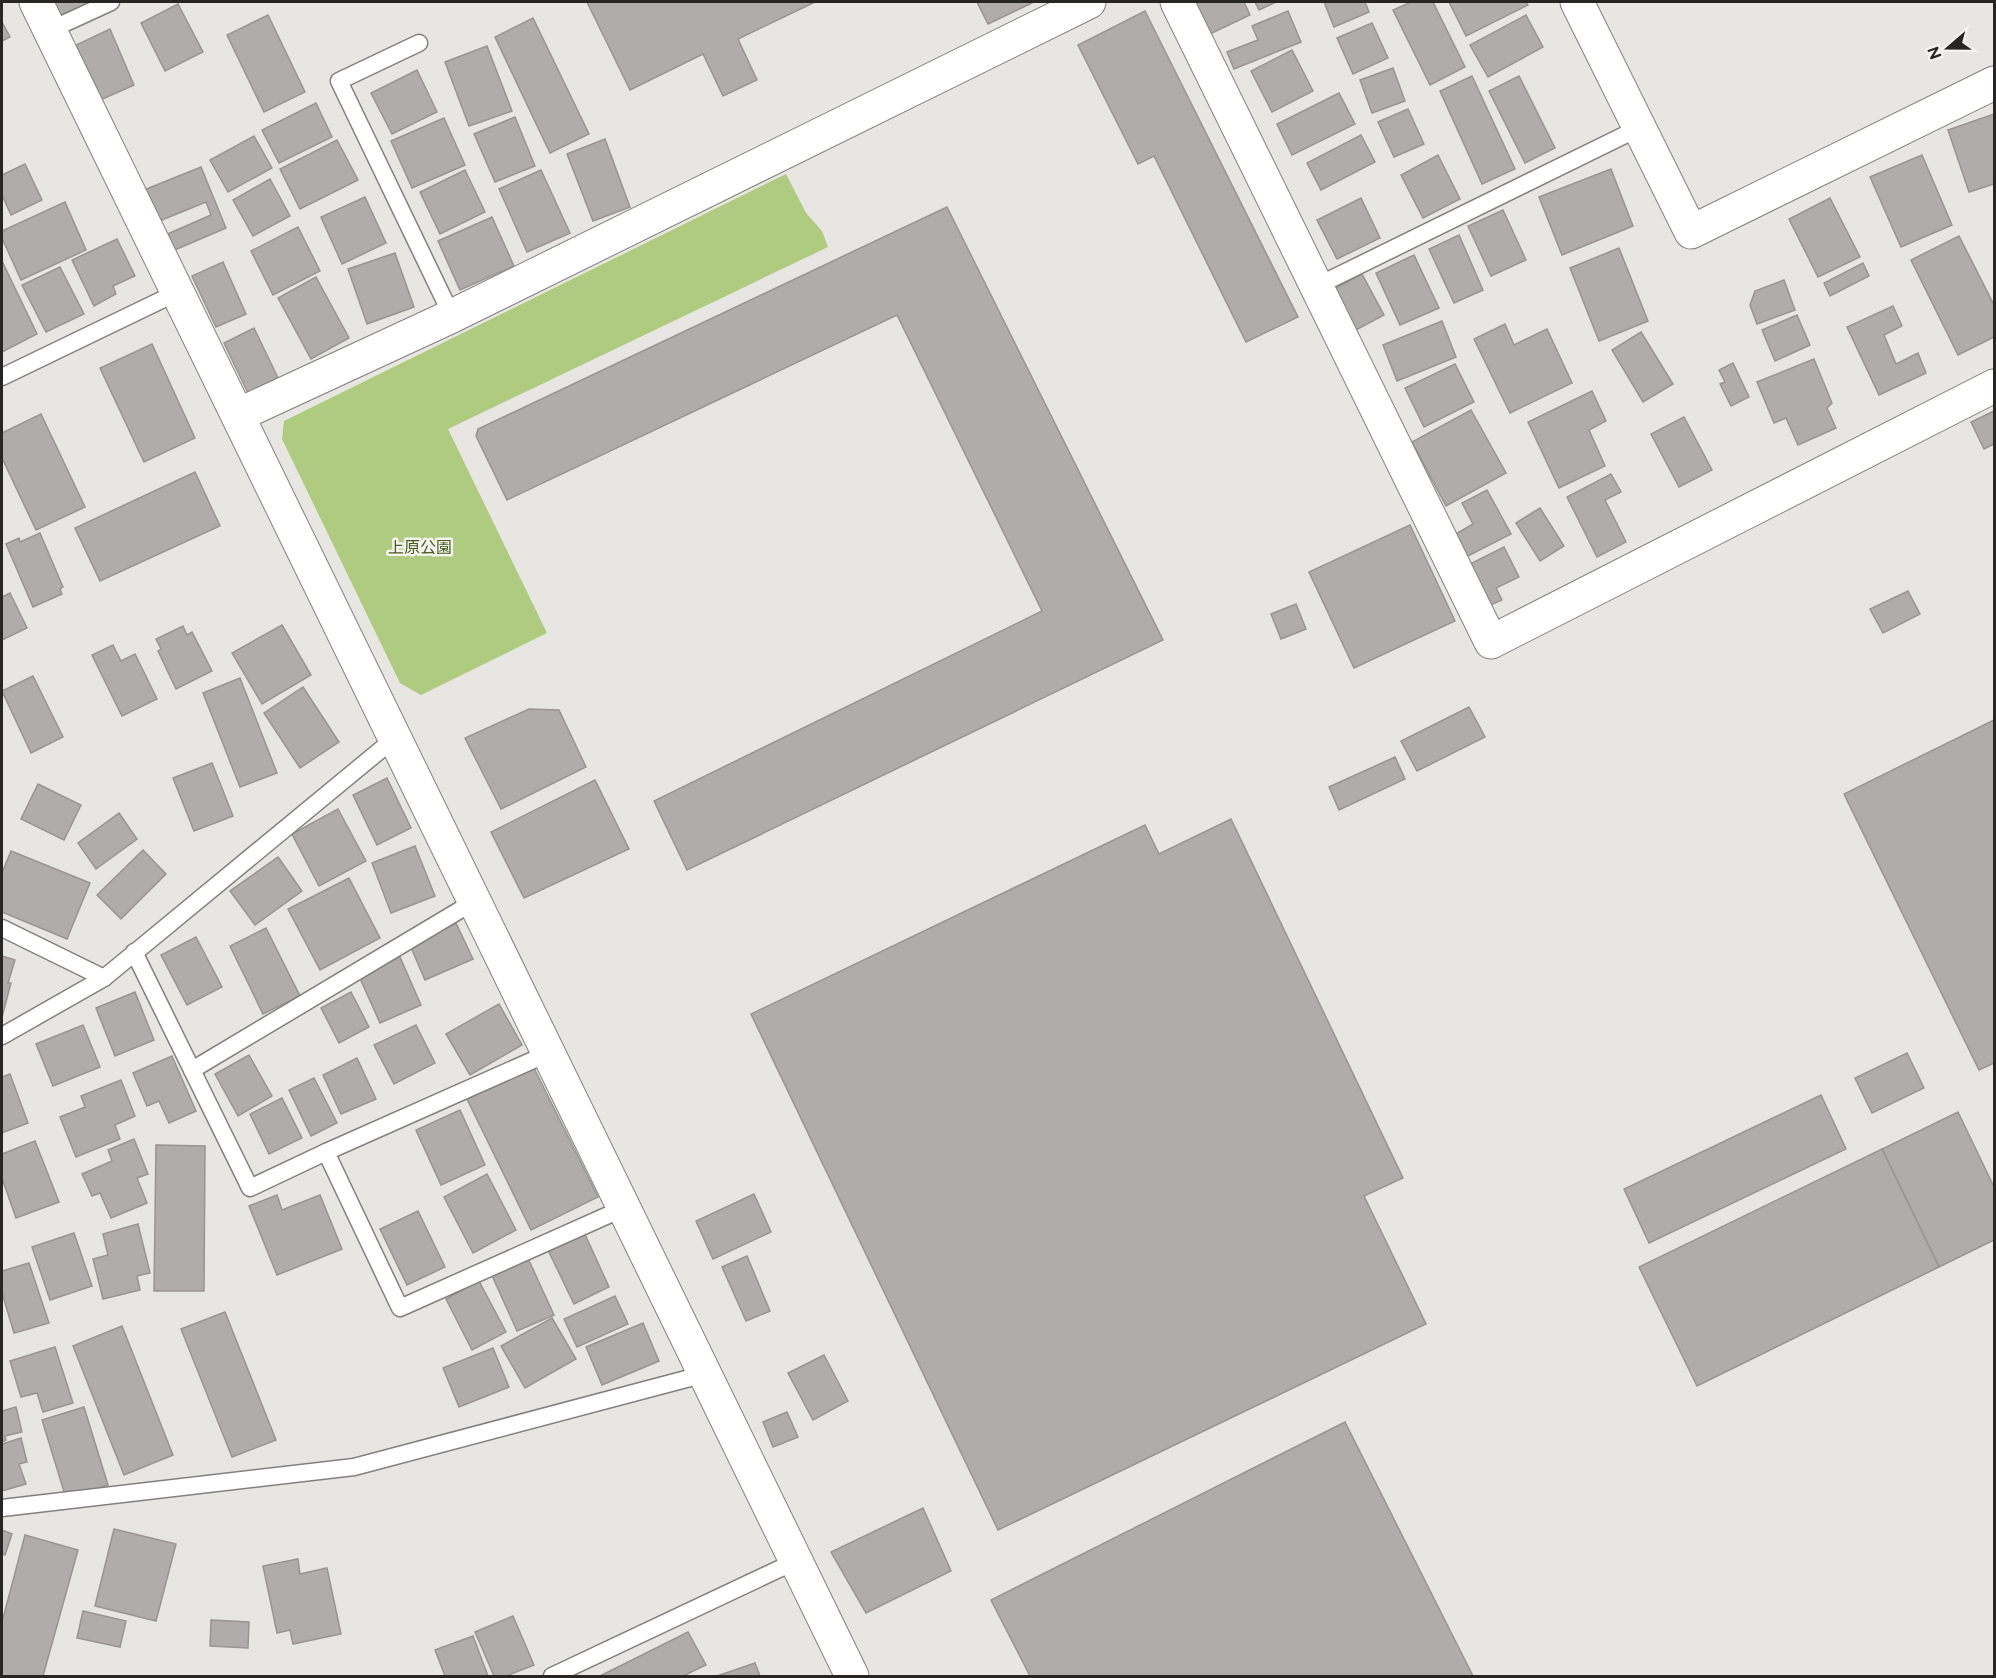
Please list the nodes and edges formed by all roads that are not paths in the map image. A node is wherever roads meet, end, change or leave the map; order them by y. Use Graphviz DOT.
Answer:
graph roads {
  1 [pos="111,2"];
  2 [pos="1089,2"];
  3 [pos="1177,2"];
  4 [pos="1577,2"];
  5 [pos="43,16"];
  6 [pos="419,43"];
  7 [pos="1995,83"];
  8 [pos="1640,128"];
  9 [pos="1317,286"];
  10 [pos="178,292"];
  11 [pos="452,316"];
  12 [pos="2,377"];
  13 [pos="1995,386"];
  14 [pos="238,415"];
  15 [pos="395,738"];
  16 [pos="475,901"];
  17 [pos="2,928"];
  18 [pos="134,952"];
  19 [pos="104,978"];
  20 [pos="2,1036"];
  21 [pos="549,1053"];
  22 [pos="192,1070"];
  23 [pos="326,1152"];
  24 [pos="624,1208"];
  25 [pos="705,1374"];
  26 [pos="2,1508"];
  27 [pos="796,1561"];
  28 [pos="552,1677"];
  29 [pos="852,1677"];
  1 -- 5 [label="lane"];
  2 -- 11 [label="street"];
  3 -- 9 [label="street"];
  4 -- 8 [label="street"];
  5 -- 10 [label="street"];
  6 -- 11 [label="lane"];
  7 -- 8 [label="street"];
  8 -- 9 [label="lane"];
  9 -- 13 [label="street"];
  10 -- 12 [label="lane"];
  10 -- 14 [label="street"];
  11 -- 14 [label="street"];
  14 -- 15 [label="street"];
  15 -- 16 [label="street"];
  15 -- 18 [label="lane"];
  16 -- 21 [label="street"];
  16 -- 22 [label="lane"];
  17 -- 19 [label="lane"];
  18 -- 19 [label="lane"];
  18 -- 22 [label="lane"];
  19 -- 20 [label="lane"];
  21 -- 23 [label="lane"];
  21 -- 24 [label="street"];
  22 -- 23 [label="lane"];
  23 -- 24 [label="lane"];
  24 -- 25 [label="street"];
  25 -- 26 [label="lane"];
  25 -- 27 [label="street"];
  27 -- 28 [label="lane"];
  27 -- 29 [label="street"];
}
